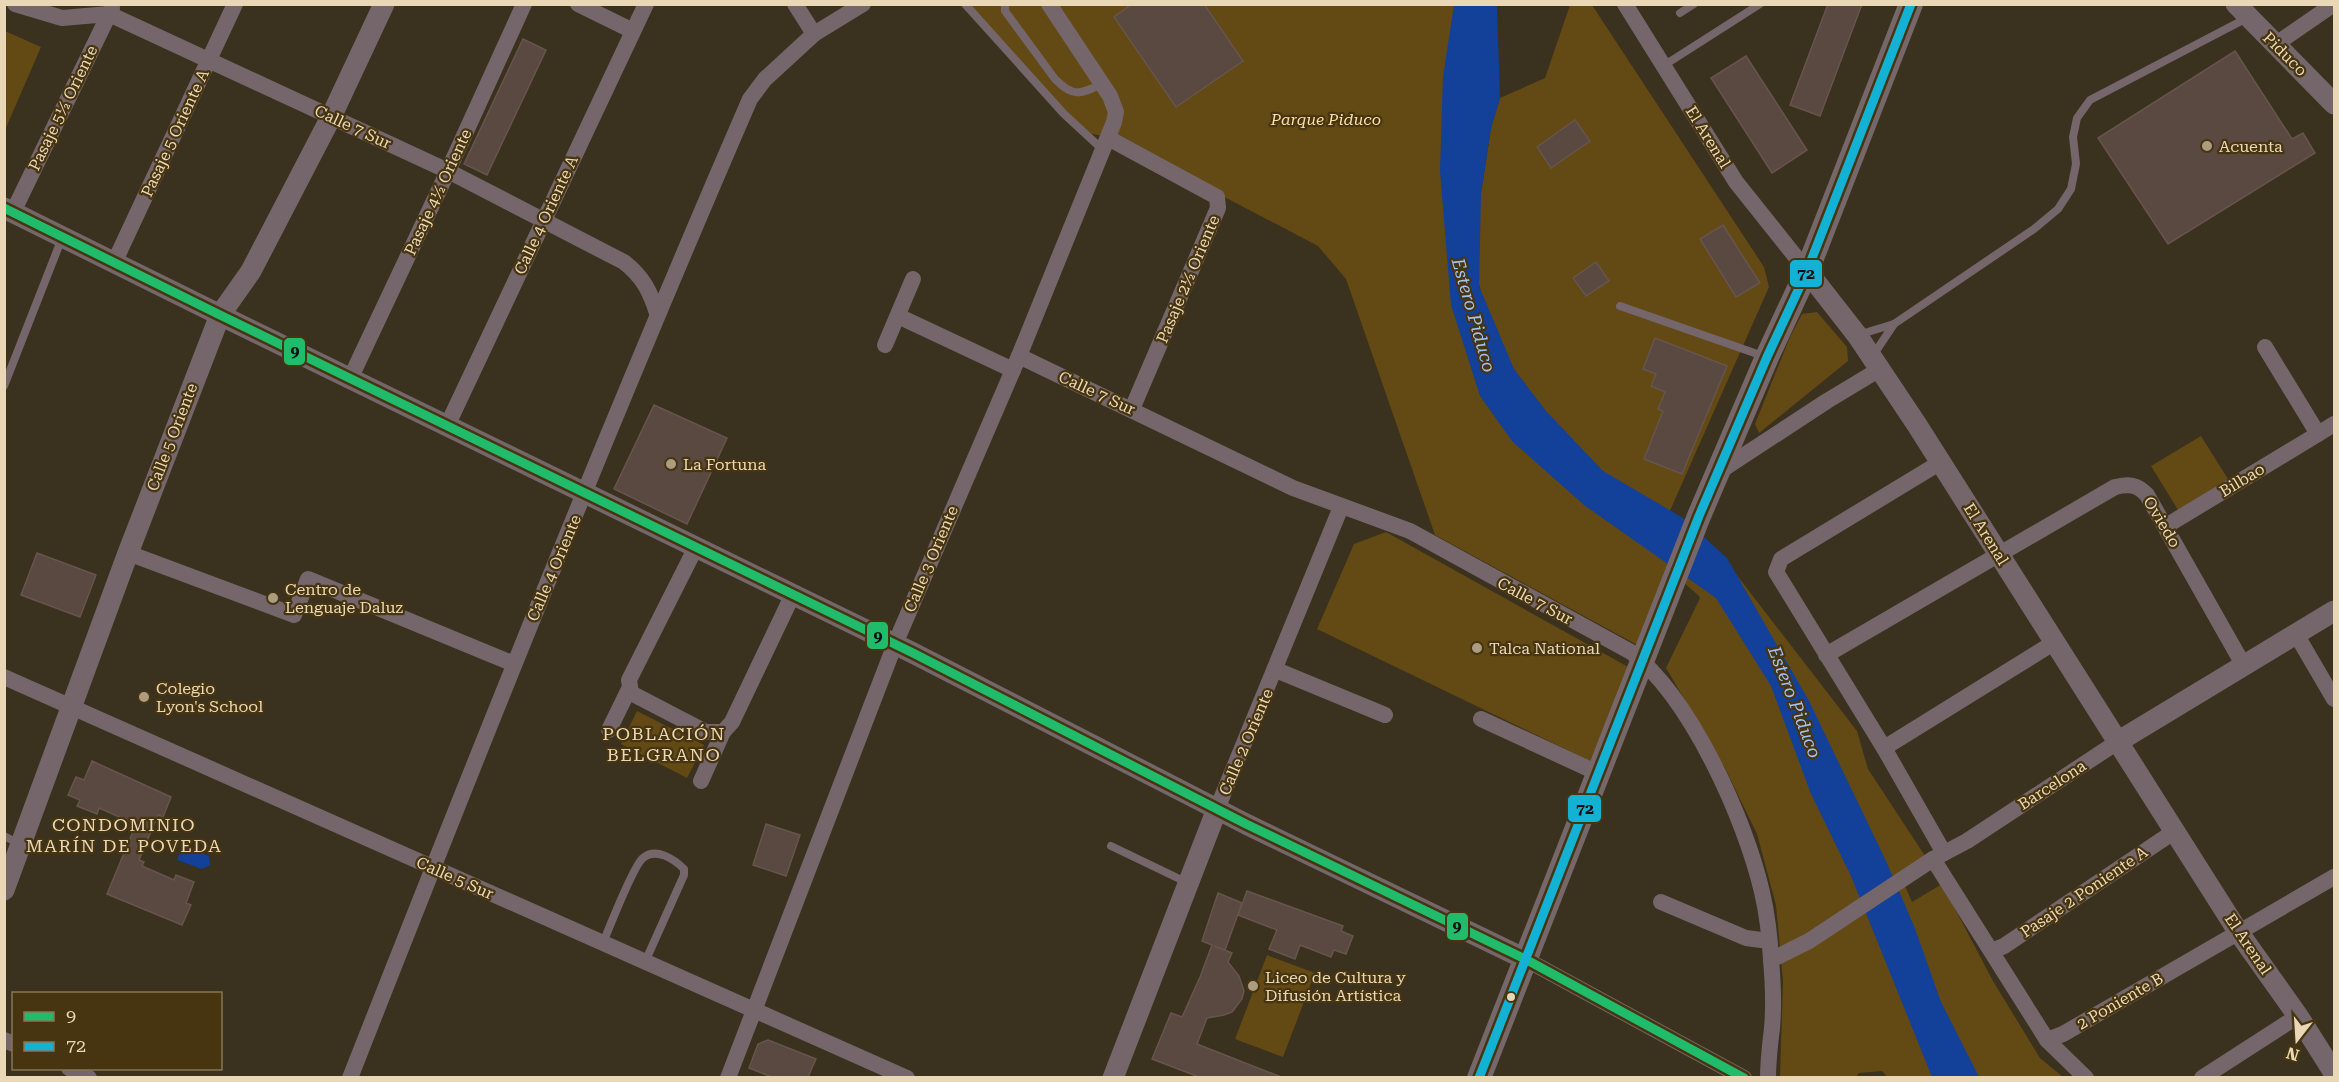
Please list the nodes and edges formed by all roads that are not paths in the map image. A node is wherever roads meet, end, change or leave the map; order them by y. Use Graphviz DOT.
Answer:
graph roads {
  1 [pos="15,4"];
  2 [pos="236,4"];
  3 [pos="384,4"];
  4 [pos="524,4"];
  5 [pos="578,4"];
  6 [pos="646,4"];
  7 [pos="795,4"];
  8 [pos="863,4"];
  9 [pos="965,4"];
  10 [pos="1005,4"];
  11 [pos="1049,4"];
  12 [pos="1625,4"];
  13 [pos="1694,4"];
  14 [pos="1760,4"];
  15 [pos="1911,4"];
  16 [pos="2334,4"];
  17 [pos="111,9"];
  18 [pos="2242,11"];
  19 [pos="1680,13"];
  20 [pos="633,31"];
  21 [pos="814,34"];
  22 [pos="2276,44"];
  23 [pos="209,60"];
  24 [pos="1663,66"];
  25 [pos="1102,84"];
  26 [pos="2334,104"];
  27 [pos="331,117"];
  28 [pos="1106,144"];
  29 [pos="448,171"];
  30 [pos="9,210"];
  31 [pos="544,220"];
  32 [pos="62,238"];
  33 [pos="114,262"];
  34 [pos="1807,271"];
  35 [pos="913,279"];
  36 [pos="1620,306"];
  37 [pos="657,313"];
  38 [pos="220,315"];
  39 [pos="898,316"];
  40 [pos="1894,324"];
  41 [pos="1857,335"];
  42 [pos="885,345"];
  43 [pos="2265,347"];
  44 [pos="1767,357"];
  45 [pos="1016,363"];
  46 [pos="1876,363"];
  47 [pos="350,379"];
  48 [pos="4,386"];
  49 [pos="1132,409"];
  50 [pos="2334,424"];
  51 [pos="447,426"];
  52 [pos="2318,434"];
  53 [pos="1941,462"];
  54 [pos="1717,473"];
  55 [pos="585,493"];
  56 [pos="1341,507"];
  57 [pos="2166,526"];
  58 [pos="696,547"];
  59 [pos="128,553"];
  60 [pos="1998,554"];
  61 [pos="793,594"];
  62 [pos="2334,611"];
  63 [pos="2296,634"];
  64 [pos="2055,642"];
  65 [pos="895,644"];
  66 [pos="1826,655"];
  67 [pos="1643,661"];
  68 [pos="514,664"];
  69 [pos="2244,666"];
  70 [pos="1276,670"];
  71 [pos="4,677"];
  72 [pos="629,689"];
  73 [pos="2334,699"];
  74 [pos="72,707"];
  75 [pos="1385,715"];
  76 [pos="1481,719"];
  77 [pos="609,730"];
  78 [pos="723,732"];
  79 [pos="2118,741"];
  80 [pos="1884,748"];
  81 [pos="1600,774"];
  82 [pos="701,781"];
  83 [pos="1218,809"];
  84 [pos="2175,831"];
  85 [pos="13,840"];
  86 [pos="1111,846"];
  87 [pos="1932,860"];
  88 [pos="432,868"];
  89 [pos="2334,877"];
  90 [pos="1189,883"];
  91 [pos="4,890"];
  92 [pos="1661,902"];
  93 [pos="2239,933"];
  94 [pos="1769,940"];
  95 [pos="603,943"];
  96 [pos="1992,951"];
  97 [pos="1525,959"];
  98 [pos="1772,960"];
  99 [pos="645,962"];
  100 [pos="754,1010"];
  101 [pos="2298,1016"];
  102 [pos="2047,1040"];
  103 [pos="2332,1065"];
  104 [pos="69,1072"];
  105 [pos="89,1077"];
  106 [pos="350,1077"];
  107 [pos="728,1077"];
  108 [pos="907,1077"];
  109 [pos="1113,1077"];
  110 [pos="1479,1077"];
  111 [pos="1744,1077"];
  112 [pos="1768,1077"];
  113 [pos="2086,1077"];
  114 [pos="2202,1077"];
  1 -- 17 [label="street, Calle 7 Sur"];
  2 -- 23 [label="street, Pasaje 5 Oriente A"];
  3 -- 27 [label="street, Calle 5 Oriente"];
  4 -- 29 [label="street, Pasaje 4½ Oriente"];
  5 -- 20 [label="street"];
  6 -- 20 [label="street, Calle 4 Oriente A"];
  7 -- 21 [label="street"];
  8 -- 21 [label="street, Calle 4 Oriente"];
  9 -- 28 [label="lane"];
  10 -- 25 [label="lane"];
  11 -- 25 [label="street"];
  12 -- 24 [label="street, El Arenal"];
  13 -- 19 [label="lane"];
  14 -- 24 [label="lane"];
  15 -- 34 [label="main road"];
  16 -- 22 [label="street"];
  17 -- 23 [label="street, Calle 7 Sur"];
  17 -- 30 [label="street, Pasaje 5½ Oriente"];
  18 -- 22 [label="street, Piduco"];
  18 -- 40 [label="lane"];
  20 -- 31 [label="street, Calle 4 Oriente A"];
  21 -- 37 [label="street, Calle 4 Oriente"];
  22 -- 26 [label="street, Piduco"];
  23 -- 27 [label="street, Calle 7 Sur"];
  23 -- 33 [label="street, Pasaje 5 Oriente A"];
  24 -- 34 [label="street, El Arenal"];
  25 -- 28 [label="street, Calle 3 Oriente"];
  27 -- 29 [label="street, Calle 7 Sur"];
  27 -- 38 [label="street, Calle 5 Oriente"];
  28 -- 45 [label="street, Calle 3 Oriente"];
  28 -- 49 [label="street, Pasaje 2½ Oriente"];
  29 -- 31 [label="street, Calle 7 Sur"];
  29 -- 47 [label="street, Pasaje 4½ Oriente"];
  30 -- 32 [label="street"];
  31 -- 37 [label="street, Calle 7 Sur"];
  31 -- 51 [label="street, Calle 4 Oriente A"];
  32 -- 33 [label="street"];
  32 -- 48 [label="lane"];
  33 -- 38 [label="street"];
  34 -- 41 [label="street, El Arenal"];
  34 -- 44 [label="main road"];
  35 -- 39 [label="street"];
  36 -- 44 [label="lane"];
  37 -- 55 [label="street, Calle 4 Oriente"];
  38 -- 47 [label="street"];
  38 -- 59 [label="street, Calle 5 Oriente"];
  39 -- 42 [label="street"];
  39 -- 45 [label="street, Calle 7 Sur"];
  40 -- 41 [label="lane"];
  40 -- 46 [label="lane"];
  41 -- 46 [label="street, El Arenal"];
  43 -- 52 [label="street"];
  44 -- 54 [label="main road"];
  45 -- 49 [label="street, Calle 7 Sur"];
  45 -- 65 [label="street, Calle 3 Oriente"];
  46 -- 53 [label="street, El Arenal"];
  46 -- 54 [label="street"];
  47 -- 51 [label="street"];
  49 -- 56 [label="street, Calle 7 Sur"];
  50 -- 52 [label="street, Bilbao"];
  51 -- 55 [label="street"];
  52 -- 57 [label="street, Bilbao"];
  53 -- 60 [label="street, El Arenal"];
  53 -- 66 [label="street"];
  54 -- 67 [label="main road"];
  55 -- 58 [label="street"];
  55 -- 68 [label="street, Calle 4 Oriente"];
  56 -- 67 [label="street, Calle 7 Sur"];
  56 -- 70 [label="street, Calle 2 Oriente"];
  57 -- 60 [label="street, Oviedo"];
  57 -- 69 [label="street, Oviedo"];
  58 -- 61 [label="street"];
  58 -- 72 [label="street"];
  59 -- 68 [label="street"];
  59 -- 74 [label="street, Calle 5 Oriente"];
  60 -- 64 [label="street, El Arenal"];
  60 -- 66 [label="street, Oviedo"];
  61 -- 65 [label="street"];
  61 -- 78 [label="street"];
  62 -- 63 [label="street, Barcelona"];
  63 -- 69 [label="street, Barcelona"];
  63 -- 73 [label="street"];
  64 -- 79 [label="street, El Arenal"];
  64 -- 80 [label="street"];
  65 -- 83 [label="street"];
  65 -- 100 [label="street, Calle 3 Oriente"];
  66 -- 80 [label="street"];
  67 -- 81 [label="main road"];
  67 -- 94 [label="street, Calle 7 Sur"];
  68 -- 88 [label="street, Calle 4 Oriente"];
  69 -- 79 [label="street, Barcelona"];
  70 -- 75 [label="street"];
  70 -- 83 [label="street, Calle 2 Oriente"];
  71 -- 74 [label="street, Calle 5 Sur"];
  72 -- 77 [label="street"];
  72 -- 78 [label="street"];
  74 -- 85 [label="street, Calle 5 Oriente"];
  74 -- 88 [label="street, Calle 5 Sur"];
  76 -- 81 [label="street"];
  78 -- 82 [label="street"];
  79 -- 84 [label="street, El Arenal"];
  79 -- 87 [label="street, Barcelona"];
  80 -- 87 [label="street"];
  81 -- 97 [label="main road"];
  83 -- 90 [label="street, Calle 2 Oriente"];
  83 -- 97 [label="street"];
  84 -- 93 [label="street, El Arenal"];
  84 -- 96 [label="street, Pasaje 2 Poniente A"];
  85 -- 91 [label="street, Calle 5 Oriente"];
  86 -- 90 [label="lane"];
  87 -- 96 [label="street"];
  87 -- 98 [label="street, Barcelona"];
  88 -- 95 [label="street, Calle 5 Sur"];
  88 -- 106 [label="street, Calle 4 Oriente"];
  89 -- 93 [label="street, 2 Poniente B"];
  90 -- 109 [label="street, Calle 2 Oriente"];
  92 -- 94 [label="street"];
  93 -- 101 [label="street, El Arenal"];
  93 -- 102 [label="street, 2 Poniente B"];
  94 -- 98 [label="street, Calle 7 Sur"];
  95 -- 99 [label="street, Calle 5 Sur"];
  95 -- 99 [label="lane"];
  96 -- 102 [label="street"];
  97 -- 110 [label="main road"];
  97 -- 111 [label="street"];
  98 -- 112 [label="street, Calle 7 Sur"];
  99 -- 100 [label="street, Calle 5 Sur"];
  100 -- 107 [label="street, Calle 3 Oriente"];
  100 -- 108 [label="street, Calle 5 Sur"];
  101 -- 103 [label="street, El Arenal"];
  101 -- 114 [label="street"];
  102 -- 113 [label="street"];
  104 -- 105 [label="street"];
}
